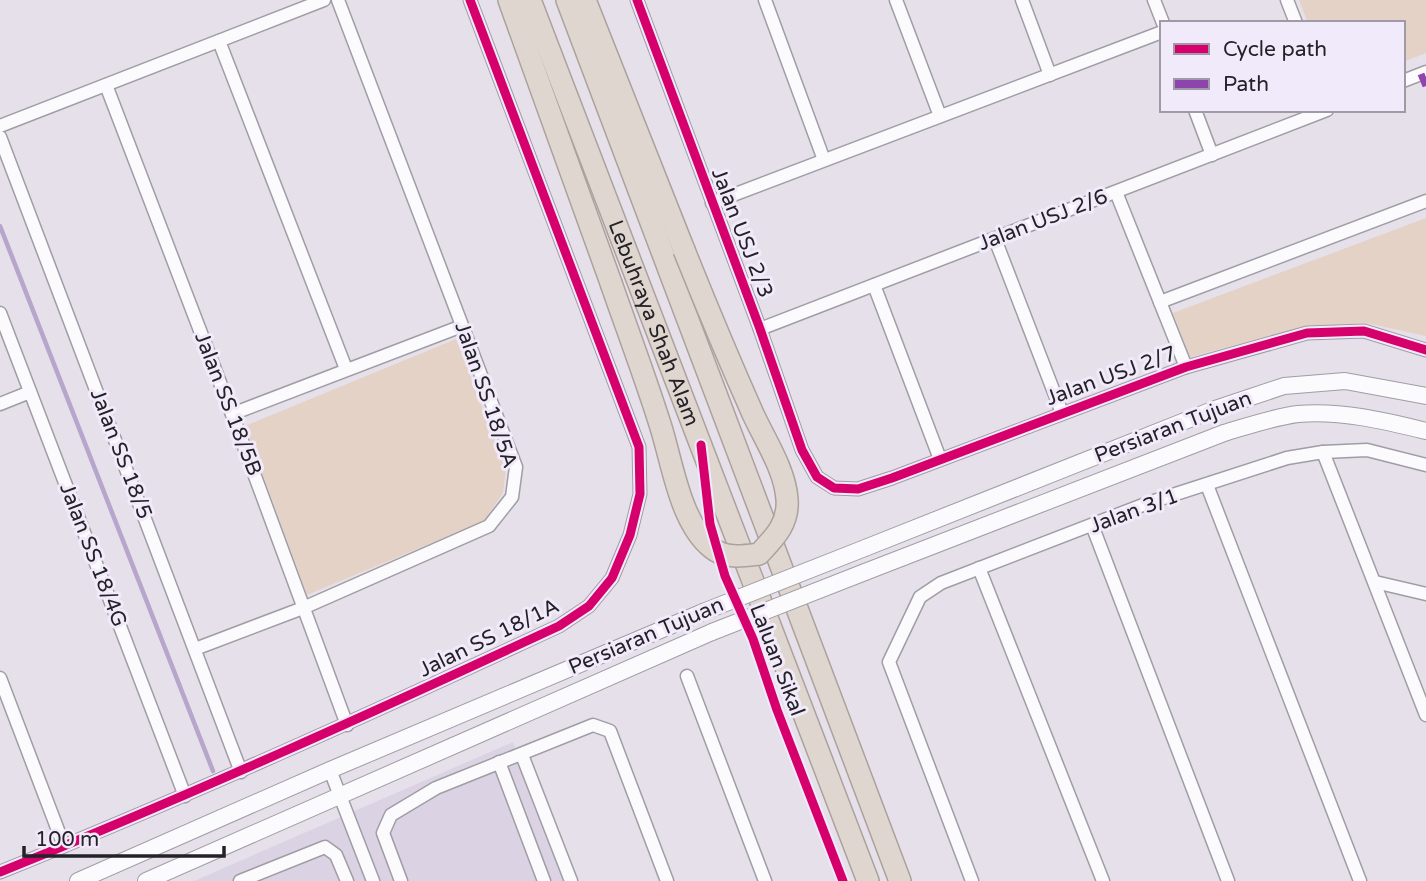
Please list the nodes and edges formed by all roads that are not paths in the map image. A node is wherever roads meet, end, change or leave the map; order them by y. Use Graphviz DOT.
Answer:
graph roads {
  1 [pos="324,0"];
  2 [pos="338,0"];
  3 [pos="470,0"];
  4 [pos="509,0"];
  5 [pos="530,0"];
  6 [pos="567,0"];
  7 [pos="585,0"];
  8 [pos="637,0"];
  9 [pos="765,0"];
  10 [pos="896,0"];
  11 [pos="1022,0"];
  12 [pos="1154,0"];
  13 [pos="1287,0"];
  14 [pos="1162,21"];
  15 [pos="1295,21"];
  16 [pos="1160,33"];
  17 [pos="219,41"];
  18 [pos="1426,72"];
  19 [pos="1050,75"];
  20 [pos="1405,80"];
  21 [pos="106,85"];
  22 [pos="1196,112"];
  23 [pos="1322,112"];
  24 [pos="940,116"];
  25 [pos="0,126"];
  26 [pos="0,137"];
  27 [pos="1212,155"];
  28 [pos="824,160"];
  29 [pos="1116,192"];
  30 [pos="1426,201"];
  31 [pos="712,203"];
  32 [pos="995,239"];
  33 [pos="874,285"];
  34 [pos="1160,302"];
  35 [pos="0,313"];
  36 [pos="463,326"];
  37 [pos="760,329"];
  38 [pos="1426,350"];
  39 [pos="1186,367"];
  40 [pos="346,369"];
  41 [pos="30,392"];
  42 [pos="1426,396"];
  43 [pos="0,404"];
  44 [pos="1062,413"];
  45 [pos="232,414"];
  46 [pos="1426,431"];
  47 [pos="1323,452"];
  48 [pos="940,459"];
  49 [pos="1426,465"];
  50 [pos="817,477"];
  51 [pos="1207,485"];
  52 [pos="1092,526"];
  53 [pos="979,568"];
  54 [pos="1375,582"];
  55 [pos="1426,594"];
  56 [pos="303,608"];
  57 [pos="195,649"];
  58 [pos="687,676"];
  59 [pos="0,678"];
  60 [pos="1426,715"];
  61 [pos="347,725"];
  62 [pos="522,755"];
  63 [pos="499,762"];
  64 [pos="330,770"];
  65 [pos="242,772"];
  66 [pos="340,795"];
  67 [pos="185,796"];
  68 [pos="64,846"];
  69 [pos="0,872"];
  70 [pos="270,875"];
  71 [pos="78,881"];
  72 [pos="146,881"];
  73 [pos="240,881"];
  74 [pos="346,881"];
  75 [pos="373,881"];
  76 [pos="401,881"];
  77 [pos="544,881"];
  78 [pos="571,881"];
  79 [pos="667,881"];
  80 [pos="765,881"];
  81 [pos="868,881"];
  82 [pos="900,881"];
  83 [pos="972,881"];
  84 [pos="1103,881"];
  85 [pos="1228,881"];
  86 [pos="1360,881"];
  1 -- 17 [label="street"];
  2 -- 36 [label="street, Jalan SS 18/5A"];
  3 -- 61 [label="street, Jalan SS 18/1A"];
  4 -- 7 [label="highway, bridge"];
  5 -- 81 [label="highway, Lebuhraya Shah Alam"];
  6 -- 82 [label="highway, Lebuhraya Shah Alam"];
  8 -- 31 [label="street, Jalan USJ 2/3"];
  9 -- 28 [label="street"];
  10 -- 24 [label="street"];
  11 -- 19 [label="street"];
  12 -- 14 [label="street"];
  13 -- 15 [label="street"];
  16 -- 19 [label="street"];
  17 -- 21 [label="street"];
  17 -- 40 [label="street"];
  18 -- 20 [label="street"];
  19 -- 24 [label="street"];
  21 -- 25 [label="street"];
  21 -- 45 [label="street, Jalan SS 18/5B"];
  22 -- 27 [label="street"];
  23 -- 27 [label="street, Jalan USJ 2/6"];
  24 -- 28 [label="street"];
  26 -- 57 [label="street, Jalan SS 18/5"];
  27 -- 29 [label="street, Jalan USJ 2/6"];
  28 -- 31 [label="street"];
  29 -- 32 [label="street, Jalan USJ 2/6"];
  29 -- 34 [label="street"];
  30 -- 34 [label="street"];
  31 -- 37 [label="street, Jalan USJ 2/3"];
  32 -- 33 [label="street, Jalan USJ 2/6"];
  32 -- 44 [label="street"];
  33 -- 37 [label="street, Jalan USJ 2/6"];
  33 -- 48 [label="street"];
  34 -- 39 [label="street"];
  35 -- 41 [label="street, Jalan SS 18/4G"];
  36 -- 40 [label="street"];
  36 -- 56 [label="street, Jalan SS 18/5A"];
  37 -- 50 [label="street, Jalan USJ 2/3"];
  38 -- 39 [label="street, Jalan USJ 2/7"];
  39 -- 44 [label="street, Jalan USJ 2/7"];
  40 -- 45 [label="street"];
  41 -- 43 [label="street"];
  41 -- 67 [label="street, Jalan SS 18/4G"];
  42 -- 64 [label="main road, Persiaran Tujuan, bridge"];
  44 -- 48 [label="street, Jalan USJ 2/7"];
  45 -- 56 [label="street, Jalan SS 18/5B"];
  46 -- 66 [label="main road, Persiaran Tujuan, bridge"];
  47 -- 49 [label="street, Jalan 3/1"];
  47 -- 51 [label="street, Jalan 3/1"];
  47 -- 54 [label="street"];
  48 -- 50 [label="street, Jalan USJ 2/7"];
  51 -- 52 [label="street, Jalan 3/1"];
  51 -- 86 [label="street"];
  52 -- 53 [label="street, Jalan 3/1"];
  52 -- 85 [label="street"];
  53 -- 83 [label="street, Jalan 3/1"];
  53 -- 84 [label="street"];
  54 -- 55 [label="street"];
  54 -- 60 [label="street"];
  56 -- 57 [label="street, Jalan SS 18/5A"];
  56 -- 61 [label="street, Jalan SS 18/5B"];
  57 -- 65 [label="street, Jalan SS 18/5"];
  58 -- 80 [label="street"];
  59 -- 68 [label="street"];
  61 -- 65 [label="street, Jalan SS 18/1A"];
  62 -- 63 [label="street"];
  62 -- 78 [label="street"];
  62 -- 79 [label="street"];
  63 -- 76 [label="street"];
  63 -- 77 [label="street"];
  64 -- 66 [label="street"];
  64 -- 71 [label="main road, Persiaran Tujuan"];
  65 -- 67 [label="street, Jalan SS 18/1A"];
  66 -- 72 [label="main road, Persiaran Tujuan"];
  66 -- 75 [label="street"];
  67 -- 68 [label="street, Jalan SS 18/1A"];
  68 -- 69 [label="street, Jalan SS 18/1A"];
  70 -- 73 [label="street"];
  70 -- 74 [label="street"];
}
